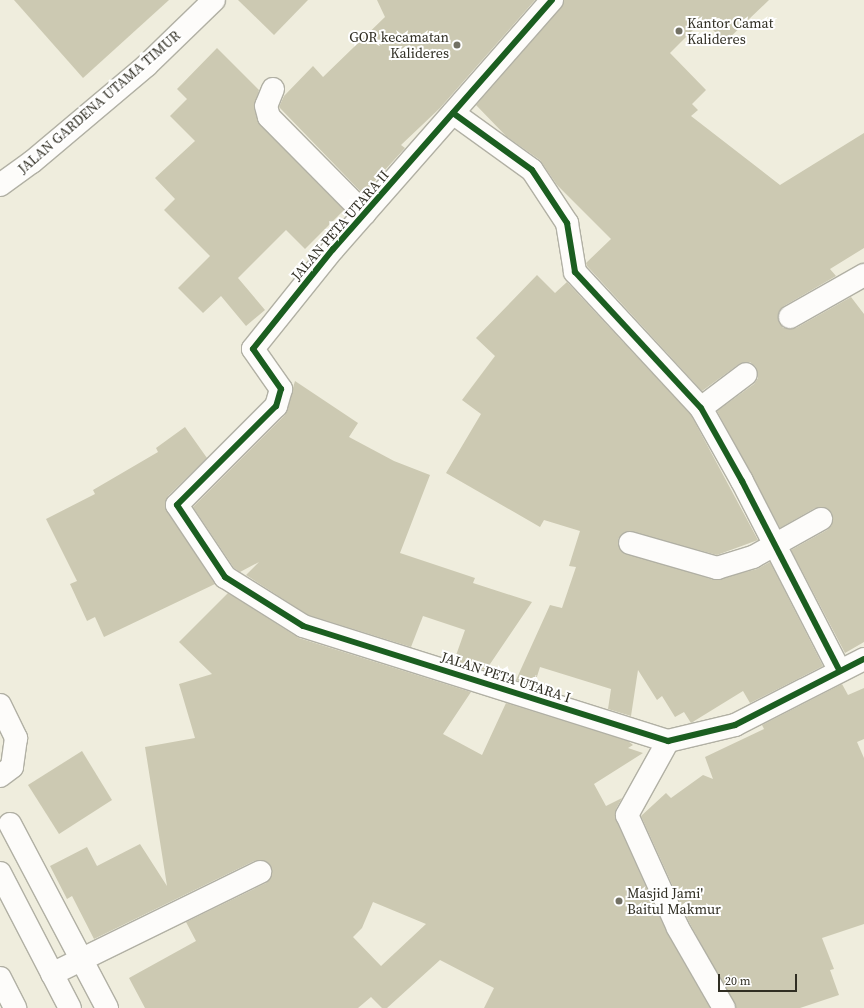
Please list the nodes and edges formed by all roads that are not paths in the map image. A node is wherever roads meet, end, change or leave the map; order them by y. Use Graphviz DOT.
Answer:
graph roads {
  1 [pos="214,0"];
  2 [pos="552,0"];
  3 [pos="273,89"];
  4 [pos="453,114"];
  5 [pos="0,185"];
  6 [pos="366,214"];
  7 [pos="864,275"];
  8 [pos="790,317"];
  9 [pos="746,374"];
  10 [pos="701,408"];
  11 [pos="177,505"];
  12 [pos="822,519"];
  13 [pos="630,543"];
  14 [pos="775,544"];
  15 [pos="864,659"];
  16 [pos="839,670"];
  17 [pos="0,705"];
  18 [pos="668,741"];
  19 [pos="0,776"];
  20 [pos="10,824"];
  21 [pos="260,872"];
  22 [pos="0,873"];
  23 [pos="82,959"];
  24 [pos="52,974"];
  25 [pos="0,978"];
  26 [pos="15,1008"];
  27 [pos="70,1008"];
  28 [pos="107,1008"];
  29 [pos="724,1008"];
  1 -- 5 [label="street, JALAN GARDENA UTAMA TIMUR"];
  2 -- 4 [label="street, JALAN PETA UTARA II"];
  3 -- 6 [label="street"];
  4 -- 6 [label="street, JALAN PETA UTARA II"];
  4 -- 10 [label="street"];
  6 -- 11 [label="street, JALAN PETA UTARA II"];
  7 -- 8 [label="street"];
  9 -- 10 [label="street"];
  10 -- 14 [label="street"];
  11 -- 18 [label="street, JALAN PETA UTARA I"];
  12 -- 14 [label="street"];
  13 -- 14 [label="street"];
  14 -- 16 [label="street"];
  15 -- 16 [label="street"];
  16 -- 18 [label="street"];
  17 -- 19 [label="street"];
  18 -- 29 [label="street"];
  20 -- 23 [label="street"];
  21 -- 23 [label="street"];
  22 -- 24 [label="street"];
  23 -- 24 [label="street"];
  23 -- 28 [label="street"];
  24 -- 27 [label="street"];
  25 -- 26 [label="street"];
}
